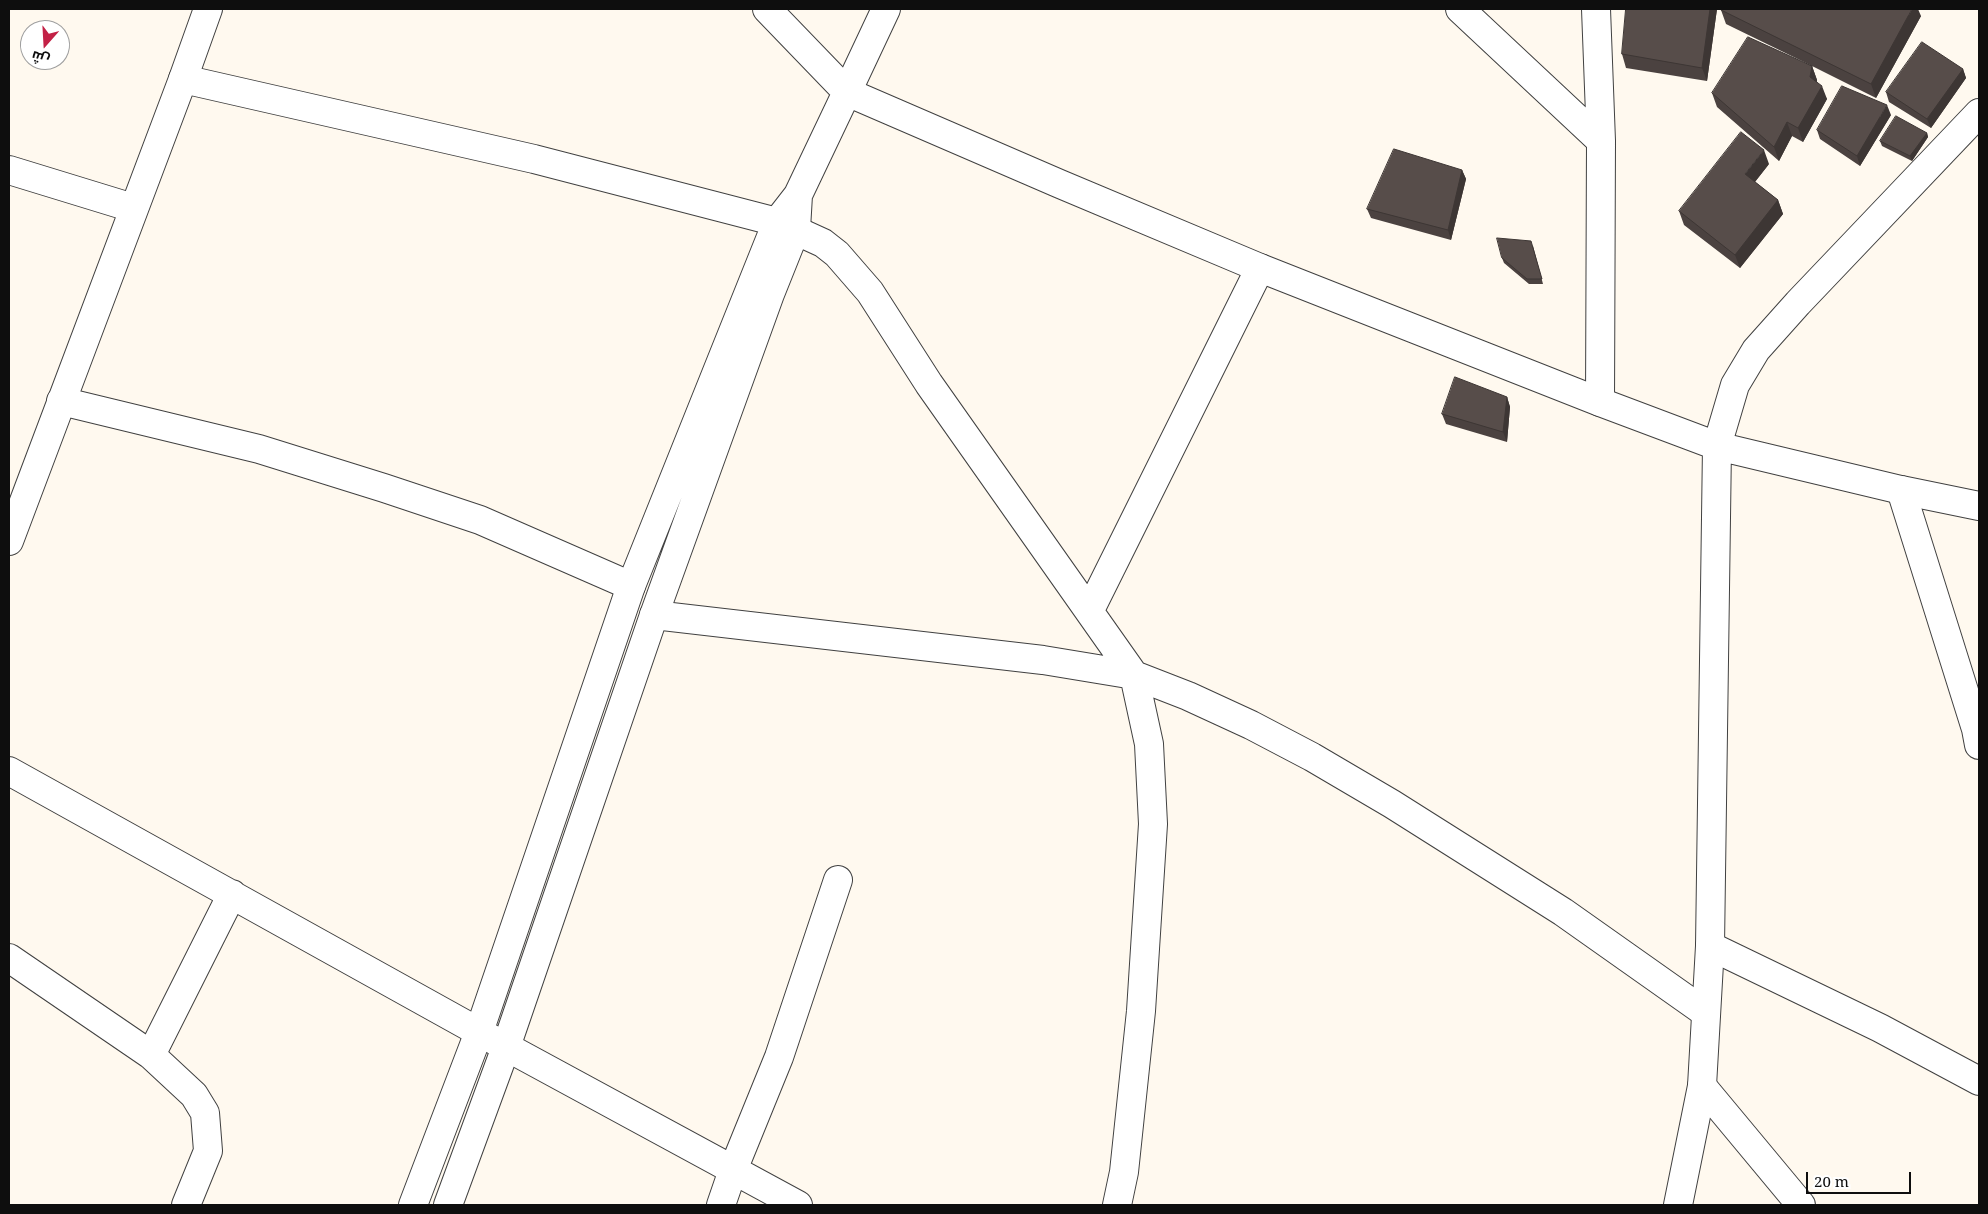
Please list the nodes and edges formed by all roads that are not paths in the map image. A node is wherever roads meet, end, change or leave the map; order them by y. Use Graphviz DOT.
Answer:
graph roads {
  1 [pos="208,9"];
  2 [pos="767,9"];
  3 [pos="886,9"];
  4 [pos="1460,9"];
  5 [pos="1596,9"];
  6 [pos="183,79"];
  7 [pos="847,92"];
  8 [pos="1979,113"];
  9 [pos="1601,141"];
  10 [pos="9,170"];
  11 [pos="133,208"];
  12 [pos="786,226"];
  13 [pos="1260,268"];
  14 [pos="61,401"];
  15 [pos="1600,402"];
  16 [pos="1717,446"];
  17 [pos="1901,490"];
  18 [pos="1979,506"];
  19 [pos="9,541"];
  20 [pos="630,586"];
  21 [pos="1090,610"];
  22 [pos="654,614"];
  23 [pos="1134,675"];
  24 [pos="1979,745"];
  25 [pos="9,771"];
  26 [pos="838,880"];
  27 [pos="232,894"];
  28 [pos="1710,946"];
  29 [pos="9,958"];
  30 [pos="1706,1013"];
  31 [pos="479,1032"];
  32 [pos="506,1046"];
  33 [pos="150,1055"];
  34 [pos="1979,1081"];
  35 [pos="1702,1086"];
  36 [pos="733,1170"];
  37 [pos="186,1205"];
  38 [pos="413,1205"];
  39 [pos="448,1205"];
  40 [pos="722,1205"];
  41 [pos="798,1205"];
  42 [pos="1117,1205"];
  43 [pos="1678,1205"];
  44 [pos="1801,1205"];
  1 -- 6 [label="street"];
  2 -- 7 [label="street"];
  3 -- 7 [label="street"];
  4 -- 9 [label="street"];
  5 -- 9 [label="street"];
  6 -- 11 [label="street"];
  6 -- 12 [label="street"];
  7 -- 12 [label="street"];
  7 -- 13 [label="street"];
  8 -- 16 [label="street"];
  9 -- 15 [label="street"];
  10 -- 11 [label="street"];
  11 -- 14 [label="street"];
  12 -- 20 [label="street"];
  12 -- 21 [label="street"];
  12 -- 22 [label="street"];
  13 -- 15 [label="street"];
  13 -- 21 [label="street"];
  14 -- 19 [label="street"];
  14 -- 20 [label="street"];
  15 -- 16 [label="street"];
  16 -- 17 [label="street"];
  16 -- 28 [label="street"];
  17 -- 18 [label="street"];
  17 -- 24 [label="street"];
  20 -- 31 [label="street"];
  21 -- 23 [label="street"];
  22 -- 23 [label="street"];
  22 -- 32 [label="street"];
  23 -- 30 [label="street"];
  23 -- 42 [label="street"];
  25 -- 27 [label="street"];
  26 -- 36 [label="street"];
  27 -- 31 [label="street"];
  27 -- 33 [label="street"];
  28 -- 30 [label="street"];
  28 -- 34 [label="street"];
  29 -- 33 [label="street"];
  30 -- 35 [label="street"];
  31 -- 32 [label="street"];
  31 -- 38 [label="street"];
  32 -- 36 [label="street"];
  32 -- 39 [label="street"];
  33 -- 37 [label="street"];
  35 -- 43 [label="street"];
  35 -- 44 [label="street"];
  36 -- 40 [label="street"];
  36 -- 41 [label="street"];
}
